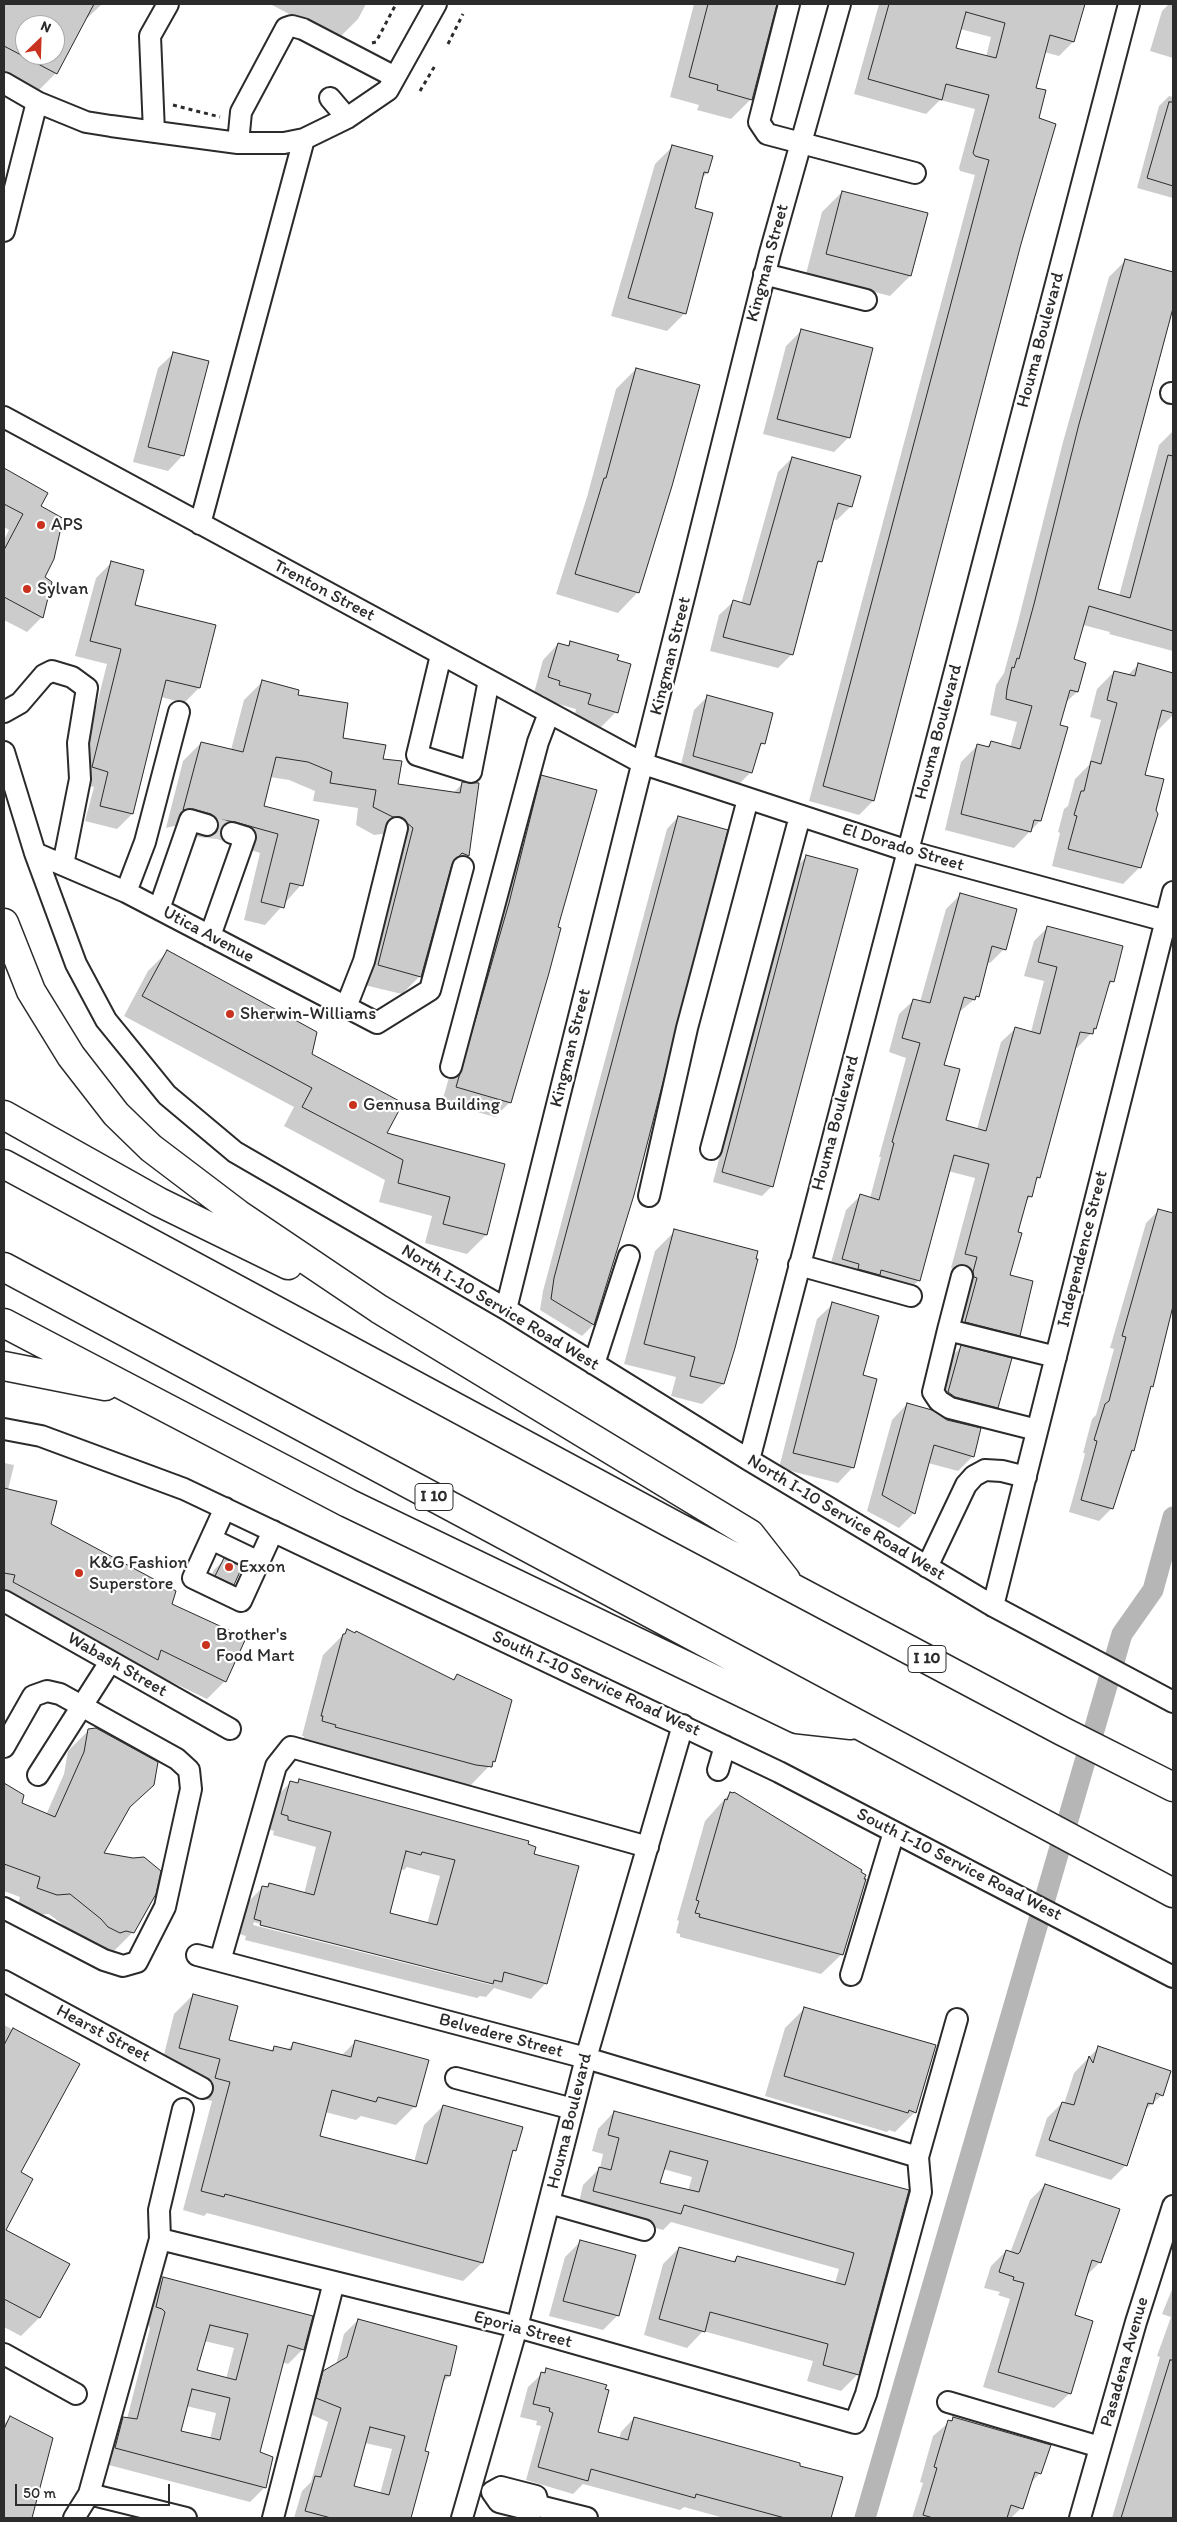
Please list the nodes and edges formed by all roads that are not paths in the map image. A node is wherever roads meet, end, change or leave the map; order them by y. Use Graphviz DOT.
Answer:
graph roads {
  1 [pos="168,4"];
  2 [pos="436,4"];
  3 [pos="789,4"];
  4 [pos="840,4"];
  5 [pos="1129,4"];
  6 [pos="395,77"];
  7 [pos="4,83"];
  8 [pos="330,98"];
  9 [pos="37,102"];
  10 [pos="347,118"];
  11 [pos="154,132"];
  12 [pos="304,139"];
  13 [pos="238,143"];
  14 [pos="801,144"];
  15 [pos="915,172"];
  16 [pos="4,231"];
  17 [pos="764,274"];
  18 [pos="866,300"];
  19 [pos="4,417"];
  20 [pos="200,524"];
  21 [pos="441,655"];
  22 [pos="489,680"];
  23 [pos="4,712"];
  24 [pos="179,712"];
  25 [pos="549,713"];
  26 [pos="4,752"];
  27 [pos="644,764"];
  28 [pos="748,799"];
  29 [pos="800,816"];
  30 [pos="207,825"];
  31 [pos="397,828"];
  32 [pos="232,833"];
  33 [pos="908,851"];
  34 [pos="36,853"];
  35 [pos="63,865"];
  36 [pos="463,867"];
  37 [pos="126,892"];
  38 [pos="1173,892"];
  39 [pos="159,909"];
  40 [pos="1166,921"];
  41 [pos="4,923"];
  42 [pos="210,936"];
  43 [pos="346,1007"];
  44 [pos="451,1067"];
  45 [pos="4,1115"];
  46 [pos="711,1149"];
  47 [pos="4,1164"];
  48 [pos="649,1196"];
  49 [pos="629,1256"];
  50 [pos="799,1265"];
  51 [pos="4,1267"];
  52 [pos="962,1276"];
  53 [pos="911,1296"];
  54 [pos="379,1308"];
  55 [pos="506,1309"];
  56 [pos="4,1324"];
  57 [pos="948,1330"];
  58 [pos="1056,1357"];
  59 [pos="594,1364"];
  60 [pos="4,1366"];
  61 [pos="135,1392"];
  62 [pos="4,1429"];
  63 [pos="1037,1430"];
  64 [pos="749,1460"];
  65 [pos="1026,1477"];
  66 [pos="225,1508"];
  67 [pos="273,1531"];
  68 [pos="211,1539"];
  69 [pos="259,1562"];
  70 [pos="927,1567"];
  71 [pos="792,1587"];
  72 [pos="4,1601"];
  73 [pos="993,1606"];
  74 [pos="110,1662"];
  75 [pos="1167,1698"];
  76 [pos="81,1708"];
  77 [pos="683,1725"];
  78 [pos="865,1727"];
  79 [pos="230,1729"];
  80 [pos="724,1746"];
  81 [pos="4,1747"];
  82 [pos="718,1770"];
  83 [pos="38,1775"];
  84 [pos="1173,1787"];
  85 [pos="894,1832"];
  86 [pos="648,1847"];
  87 [pos="1173,1893"];
  88 [pos="4,1908"];
  89 [pos="197,1955"];
  90 [pos="220,1961"];
  91 [pos="851,1975"];
  92 [pos="1173,1977"];
  93 [pos="4,1981"];
  94 [pos="957,2018"];
  95 [pos="586,2058"];
  96 [pos="456,2078"];
  97 [pos="202,2088"];
  98 [pos="184,2109"];
  99 [pos="573,2109"];
  100 [pos="918,2157"];
  101 [pos="549,2202"];
  102 [pos="1173,2206"];
  103 [pos="644,2230"];
  104 [pos="160,2239"];
  105 [pos="334,2282"];
  106 [pos="517,2328"];
  107 [pos="4,2354"];
  108 [pos="76,2394"];
  109 [pos="948,2402"];
  110 [pos="1100,2447"];
  111 [pos="471,2486"];
  112 [pos="89,2494"];
  113 [pos="74,2518"];
  114 [pos="186,2518"];
  115 [pos="273,2518"];
  116 [pos="462,2518"];
  117 [pos="587,2518"];
  118 [pos="1080,2518"];
  1 -- 11 [label="street"];
  2 -- 6 [label="street"];
  3 -- 14 [label="street"];
  4 -- 14 [label="street, Kingman Street"];
  5 -- 33 [label="street, Houma Boulevard"];
  6 -- 10 [label="street"];
  6 -- 13 [label="street"];
  7 -- 9 [label="street"];
  8 -- 10 [label="street"];
  9 -- 11 [label="street"];
  9 -- 16 [label="street"];
  10 -- 12 [label="street"];
  11 -- 13 [label="street"];
  12 -- 13 [label="street"];
  12 -- 20 [label="street"];
  14 -- 15 [label="street"];
  14 -- 17 [label="street, Kingman Street"];
  17 -- 18 [label="street"];
  17 -- 27 [label="street, Kingman Street"];
  19 -- 20 [label="street, Trenton Street"];
  20 -- 21 [label="street, Trenton Street"];
  21 -- 22 [label="street, Trenton Street"];
  21 -- 22 [label="street"];
  22 -- 25 [label="street, Trenton Street"];
  23 -- 35 [label="street"];
  24 -- 37 [label="street"];
  25 -- 27 [label="street, Trenton Street"];
  25 -- 44 [label="street"];
  26 -- 34 [label="street, North I-10 Service Road West"];
  27 -- 28 [label="street, El Dorado Street"];
  27 -- 55 [label="street, Kingman Street"];
  28 -- 29 [label="street, El Dorado Street"];
  28 -- 48 [label="street"];
  29 -- 33 [label="street, El Dorado Street"];
  29 -- 46 [label="street"];
  30 -- 39 [label="street"];
  31 -- 43 [label="street"];
  32 -- 42 [label="street"];
  33 -- 40 [label="street, El Dorado Street"];
  33 -- 50 [label="street, Houma Boulevard"];
  34 -- 35 [label="street, Utica Avenue"];
  34 -- 55 [label="street, North I-10 Service Road West"];
  35 -- 37 [label="street, Utica Avenue"];
  36 -- 43 [label="street, Utica Avenue"];
  37 -- 39 [label="street, Utica Avenue"];
  38 -- 40 [label="street, Independence Street"];
  39 -- 42 [label="street, Utica Avenue"];
  40 -- 58 [label="street, Independence Street"];
  41 -- 54 [label="highway"];
  42 -- 43 [label="street, Utica Avenue"];
  45 -- 54 [label="highway"];
  47 -- 71 [label="highway, I 10"];
  49 -- 59 [label="street"];
  50 -- 53 [label="street"];
  50 -- 64 [label="street, Houma Boulevard"];
  51 -- 78 [label="highway, I 10"];
  52 -- 57 [label="street"];
  54 -- 71 [label="highway"];
  55 -- 59 [label="street, North I-10 Service Road West"];
  56 -- 61 [label="highway"];
  57 -- 58 [label="street"];
  57 -- 63 [label="street"];
  58 -- 63 [label="street, Independence Street"];
  59 -- 64 [label="street, North I-10 Service Road West"];
  60 -- 61 [label="highway"];
  61 -- 78 [label="highway"];
  62 -- 66 [label="street, South I-10 Service Road West"];
  63 -- 65 [label="street, Independence Street"];
  64 -- 70 [label="street, North I-10 Service Road West"];
  65 -- 70 [label="street"];
  65 -- 73 [label="street, Independence Street"];
  66 -- 67 [label="street, South I-10 Service Road West"];
  66 -- 68 [label="street"];
  67 -- 69 [label="street"];
  67 -- 77 [label="street, South I-10 Service Road West"];
  68 -- 69 [label="street"];
  68 -- 69 [label="street"];
  70 -- 73 [label="street, North I-10 Service Road West"];
  71 -- 84 [label="highway, I 10"];
  72 -- 74 [label="street, Wabash Street"];
  73 -- 75 [label="street, North I-10 Service Road West"];
  74 -- 76 [label="street"];
  74 -- 79 [label="street, Wabash Street"];
  76 -- 81 [label="street"];
  76 -- 83 [label="street"];
  76 -- 88 [label="street"];
  77 -- 80 [label="street, South I-10 Service Road West"];
  77 -- 86 [label="street, Houma Boulevard"];
  78 -- 87 [label="highway, I 10"];
  80 -- 82 [label="street"];
  80 -- 85 [label="street, South I-10 Service Road West"];
  85 -- 91 [label="street"];
  85 -- 92 [label="street, South I-10 Service Road West"];
  86 -- 90 [label="street"];
  86 -- 95 [label="street, Houma Boulevard"];
  89 -- 90 [label="street, Belvedere Street"];
  90 -- 95 [label="street, Belvedere Street"];
  93 -- 97 [label="street, Hearst Street"];
  94 -- 100 [label="street"];
  95 -- 99 [label="street, Houma Boulevard"];
  95 -- 100 [label="street, Belvedere Street"];
  96 -- 99 [label="street"];
  98 -- 104 [label="street"];
  99 -- 101 [label="street, Houma Boulevard"];
  100 -- 106 [label="street, Eporia Street"];
  101 -- 103 [label="street"];
  101 -- 106 [label="street, Houma Boulevard"];
  102 -- 110 [label="street, Pasadena Avenue"];
  104 -- 105 [label="street, Eporia Street"];
  104 -- 112 [label="street"];
  105 -- 106 [label="street, Eporia Street"];
  105 -- 115 [label="street"];
  106 -- 111 [label="street, Houma Boulevard"];
  107 -- 108 [label="street"];
  109 -- 110 [label="street"];
  110 -- 118 [label="street, Pasadena Avenue"];
  111 -- 116 [label="street, Houma Boulevard"];
  111 -- 117 [label="street"];
  112 -- 113 [label="street"];
  112 -- 114 [label="street"];
}
